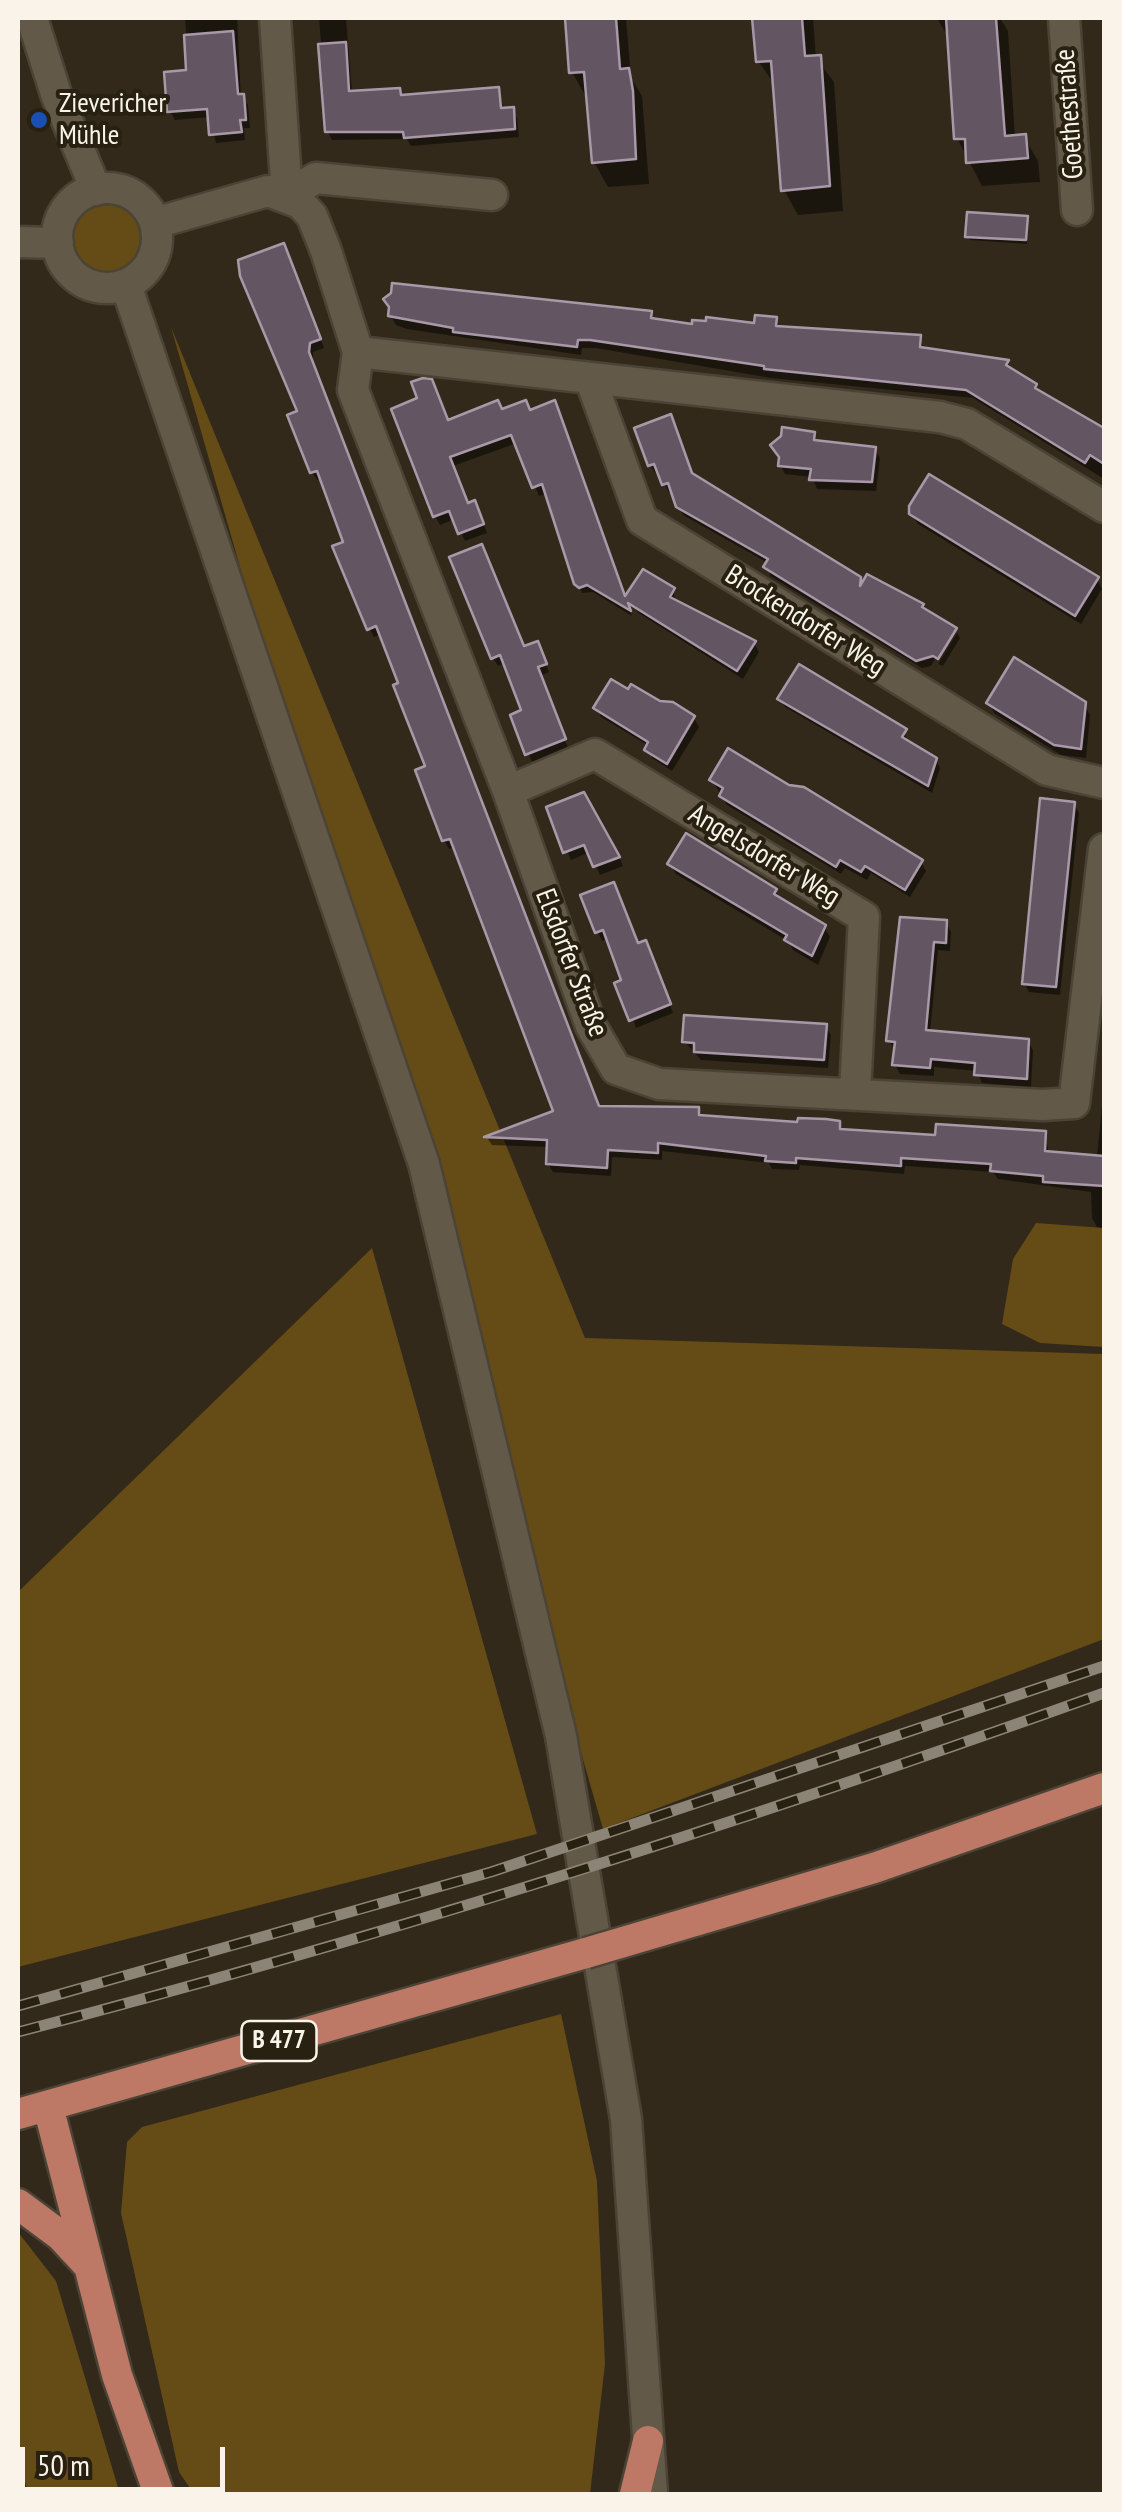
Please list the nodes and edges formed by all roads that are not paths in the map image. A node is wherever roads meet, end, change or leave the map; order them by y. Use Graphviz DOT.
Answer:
graph roads {
  1 [pos="32,18"];
  2 [pos="275,18"];
  3 [pos="1064,18"];
  4 [pos="96,190"];
  5 [pos="287,195"];
  6 [pos="492,195"];
  7 [pos="1077,210"];
  8 [pos="155,223"];
  9 [pos="18,242"];
  10 [pos="58,243"];
  11 [pos="126,284"];
  12 [pos="358,352"];
  13 [pos="590,378"];
  14 [pos="1104,507"];
  15 [pos="1104,783"];
  16 [pos="508,791"];
  17 [pos="1104,849"];
  18 [pos="854,1092"];
  19 [pos="1104,1788"];
  20 [pos="48,2106"];
  21 [pos="18,2114"];
  22 [pos="18,2204"];
  23 [pos="88,2264"];
  24 [pos="648,2442"];
  25 [pos="159,2494"];
  26 [pos="635,2494"];
  27 [pos="652,2494"];
  1 -- 4 [label="street"];
  2 -- 5 [label="street"];
  3 -- 7 [label="street, Goethestraße"];
  4 -- 8 [label="street"];
  4 -- 10 [label="street"];
  5 -- 6 [label="street"];
  5 -- 8 [label="street"];
  5 -- 12 [label="street, Elsdorfer Straße"];
  8 -- 11 [label="street"];
  9 -- 10 [label="street"];
  10 -- 11 [label="street"];
  11 -- 24 [label="street"];
  12 -- 13 [label="street"];
  12 -- 16 [label="street, Elsdorfer Straße"];
  13 -- 14 [label="street"];
  13 -- 15 [label="street, Brockendorfer Weg"];
  16 -- 18 [label="street, Elsdorfer Straße"];
  16 -- 18 [label="street, Angelsdorfer Weg"];
  17 -- 18 [label="street, Elsdorfer Straße"];
  19 -- 20 [label="main road, B 477, bridge"];
  20 -- 21 [label="main road, B 477"];
  20 -- 23 [label="main road"];
  22 -- 23 [label="main road"];
  23 -- 25 [label="main road"];
  24 -- 26 [label="main road"];
  24 -- 27 [label="street"];
}
